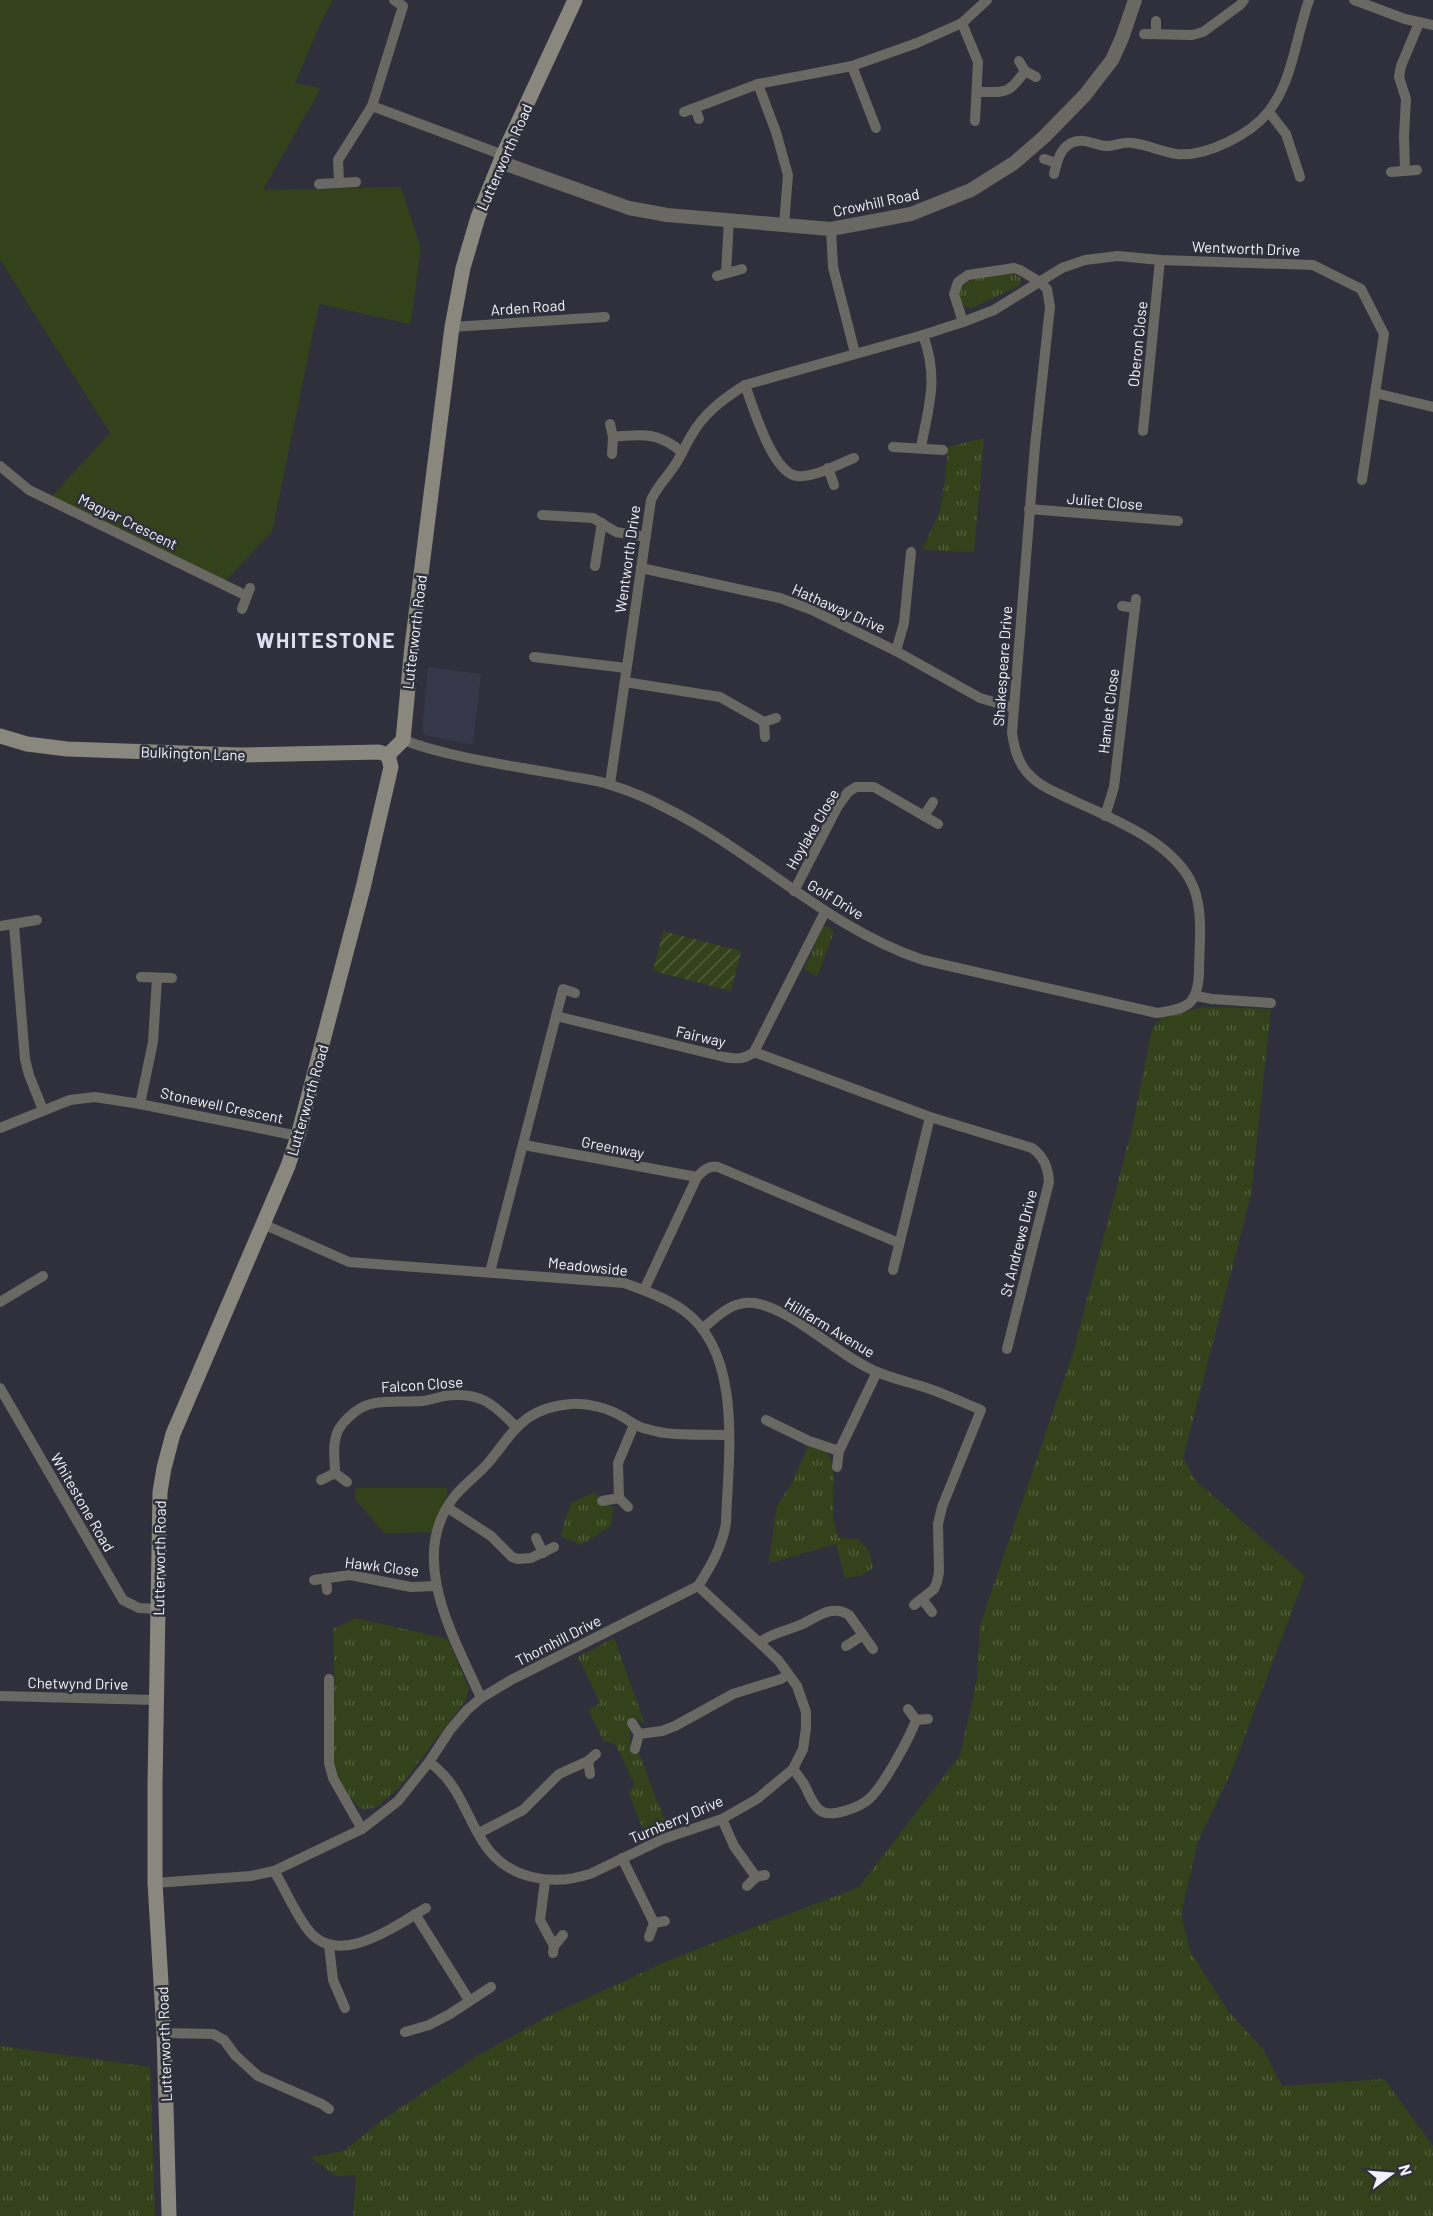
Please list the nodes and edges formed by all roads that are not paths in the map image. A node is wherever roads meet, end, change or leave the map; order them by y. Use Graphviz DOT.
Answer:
graph roads {
  1 [pos="394,0"];
  2 [pos="575,0"];
  3 [pos="987,0"];
  4 [pos="1135,0"];
  5 [pos="1244,0"];
  6 [pos="1309,0"];
  7 [pos="1354,0"];
  8 [pos="1156,21"];
  9 [pos="962,23"];
  10 [pos="1419,23"];
  11 [pos="1433,25"];
  12 [pos="1144,34"];
  13 [pos="1156,34"];
  14 [pos="852,66"];
  15 [pos="1036,77"];
  16 [pos="758,84"];
  17 [pos="978,92"];
  18 [pos="372,106"];
  19 [pos="1269,112"];
  20 [pos="699,119"];
  21 [pos="975,121"];
  22 [pos="877,122"];
  23 [pos="1308,158"];
  24 [pos="502,159"];
  25 [pos="1044,159"];
  26 [pos="1297,162"];
  27 [pos="1417,170"];
  28 [pos="1405,171"];
  29 [pos="1391,172"];
  30 [pos="1300,177"];
  31 [pos="339,182"];
  32 [pos="356,182"];
  33 [pos="319,184"];
  34 [pos="729,220"];
  35 [pos="784,225"];
  36 [pos="831,229"];
  37 [pos="1160,260"];
  38 [pos="742,269"];
  39 [pos="1040,282"];
  40 [pos="605,317"];
  41 [pos="963,322"];
  42 [pos="452,327"];
  43 [pos="923,335"];
  44 [pos="855,354"];
  45 [pos="745,385"];
  46 [pos="1375,393"];
  47 [pos="1433,407"];
  48 [pos="610,424"];
  49 [pos="1143,431"];
  50 [pos="613,438"];
  51 [pos="893,447"];
  52 [pos="921,447"];
  53 [pos="943,450"];
  54 [pos="682,453"];
  55 [pos="612,454"];
  56 [pos="854,458"];
  57 [pos="0,466"];
  58 [pos="828,468"];
  59 [pos="1362,480"];
  60 [pos="834,485"];
  61 [pos="1029,510"];
  62 [pos="543,515"];
  63 [pos="1178,521"];
  64 [pos="602,523"];
  65 [pos="646,537"];
  66 [pos="911,552"];
  67 [pos="594,566"];
  68 [pos="640,568"];
  69 [pos="1122,606"];
  70 [pos="242,609"];
  71 [pos="896,651"];
  72 [pos="534,657"];
  73 [pos="626,668"];
  74 [pos="625,682"];
  75 [pos="1014,708"];
  76 [pos="776,718"];
  77 [pos="764,722"];
  78 [pos="0,736"];
  79 [pos="765,737"];
  80 [pos="403,740"];
  81 [pos="388,755"];
  82 [pos="610,784"];
  83 [pos="933,802"];
  84 [pos="924,816"];
  85 [pos="1105,816"];
  86 [pos="938,824"];
  87 [pos="794,891"];
  88 [pos="825,912"];
  89 [pos="37,920"];
  90 [pos="14,925"];
  91 [pos="0,926"];
  92 [pos="141,977"];
  93 [pos="157,978"];
  94 [pos="171,978"];
  95 [pos="575,993"];
  96 [pos="1196,996"];
  97 [pos="1271,1003"];
  98 [pos="556,1016"];
  99 [pos="754,1052"];
  100 [pos="140,1104"];
  101 [pos="43,1110"];
  102 [pos="930,1117"];
  103 [pos="0,1128"];
  104 [pos="298,1136"];
  105 [pos="524,1145"];
  106 [pos="697,1178"];
  107 [pos="263,1224"];
  108 [pos="898,1243"];
  109 [pos="893,1270"];
  110 [pos="490,1272"];
  111 [pos="43,1276"];
  112 [pos="644,1290"];
  113 [pos="0,1302"];
  114 [pos="702,1329"];
  115 [pos="1007,1349"];
  116 [pos="877,1372"];
  117 [pos="0,1388"];
  118 [pos="766,1420"];
  119 [pos="634,1425"];
  120 [pos="516,1427"];
  121 [pos="728,1436"];
  122 [pos="839,1451"];
  123 [pos="837,1467"];
  124 [pos="335,1473"];
  125 [pos="321,1480"];
  126 [pos="347,1482"];
  127 [pos="618,1498"];
  128 [pos="602,1501"];
  129 [pos="628,1507"];
  130 [pos="448,1508"];
  131 [pos="536,1538"];
  132 [pos="554,1547"];
  133 [pos="543,1552"];
  134 [pos="436,1586"];
  135 [pos="698,1586"];
  136 [pos="327,1590"];
  137 [pos="157,1609"];
  138 [pos="932,1612"];
  139 [pos="863,1635"];
  140 [pos="760,1642"];
  141 [pos="846,1646"];
  142 [pos="873,1649"];
  143 [pos="789,1674"];
  144 [pos="328,1679"];
  145 [pos="0,1696"];
  146 [pos="481,1698"];
  147 [pos="156,1700"];
  148 [pos="908,1709"];
  149 [pos="928,1719"];
  150 [pos="916,1720"];
  151 [pos="632,1723"];
  152 [pos="639,1734"];
  153 [pos="635,1749"];
  154 [pos="429,1762"];
  155 [pos="793,1769"];
  156 [pos="590,1774"];
  157 [pos="722,1819"];
  158 [pos="362,1828"];
  159 [pos="479,1833"];
  160 [pos="622,1858"];
  161 [pos="274,1871"];
  162 [pos="545,1881"];
  163 [pos="155,1883"];
  164 [pos="747,1886"];
  165 [pos="426,1908"];
  166 [pos="416,1914"];
  167 [pos="563,1935"];
  168 [pos="649,1937"];
  169 [pos="329,1945"];
  170 [pos="491,1987"];
  171 [pos="469,2000"];
  172 [pos="345,2007"];
  173 [pos="405,2032"];
  174 [pos="164,2033"];
  175 [pos="327,2103"];
  176 [pos="169,2216"];
  1 -- 18 [label="street"];
  2 -- 24 [label="main road, Lutterworth Road"];
  3 -- 9 [label="street"];
  4 -- 36 [label="street, Crowhill Road"];
  5 -- 13 [label="street"];
  6 -- 19 [label="street"];
  7 -- 10 [label="street"];
  8 -- 13 [label="street"];
  9 -- 14 [label="street"];
  9 -- 17 [label="street"];
  10 -- 11 [label="street"];
  10 -- 28 [label="street"];
  12 -- 13 [label="street"];
  14 -- 16 [label="street"];
  14 -- 22 [label="street"];
  15 -- 17 [label="street"];
  16 -- 20 [label="street"];
  16 -- 35 [label="street"];
  17 -- 21 [label="street"];
  18 -- 24 [label="street"];
  18 -- 31 [label="street"];
  19 -- 25 [label="street"];
  19 -- 26 [label="street"];
  23 -- 26 [label="street"];
  24 -- 34 [label="street, Crowhill Road"];
  24 -- 42 [label="main road, Lutterworth Road"];
  26 -- 30 [label="street"];
  27 -- 28 [label="street"];
  28 -- 29 [label="street"];
  31 -- 32 [label="street"];
  31 -- 33 [label="street"];
  34 -- 35 [label="street, Crowhill Road"];
  34 -- 38 [label="street"];
  35 -- 36 [label="street, Crowhill Road"];
  36 -- 44 [label="street"];
  37 -- 39 [label="street, Wentworth Drive"];
  37 -- 46 [label="street, Wentworth Drive"];
  37 -- 49 [label="street, Oberon Close"];
  39 -- 41 [label="street, Wentworth Drive"];
  39 -- 41 [label="street"];
  39 -- 61 [label="street, Shakespeare Drive"];
  40 -- 42 [label="street, Arden Road"];
  41 -- 43 [label="street, Wentworth Drive"];
  42 -- 80 [label="main road, Lutterworth Road"];
  43 -- 44 [label="street, Wentworth Drive"];
  43 -- 52 [label="street"];
  44 -- 45 [label="street, Wentworth Drive"];
  45 -- 54 [label="street, Wentworth Drive"];
  45 -- 58 [label="street"];
  46 -- 47 [label="street"];
  46 -- 59 [label="street, Wentworth Drive"];
  48 -- 50 [label="street"];
  50 -- 54 [label="street"];
  50 -- 55 [label="street"];
  51 -- 52 [label="street"];
  52 -- 53 [label="street"];
  54 -- 65 [label="street, Wentworth Drive"];
  56 -- 58 [label="street"];
  57 -- 70 [label="street, Magyar Crescent"];
  58 -- 60 [label="street"];
  61 -- 63 [label="street, Juliet Close"];
  61 -- 75 [label="street, Shakespeare Drive"];
  62 -- 64 [label="street"];
  64 -- 65 [label="street"];
  64 -- 67 [label="street"];
  65 -- 68 [label="street, Wentworth Drive"];
  66 -- 71 [label="street"];
  68 -- 71 [label="street, Hathaway Drive"];
  68 -- 73 [label="street, Wentworth Drive"];
  69 -- 85 [label="street, Hamlet Close"];
  71 -- 75 [label="street, Hathaway Drive"];
  72 -- 73 [label="street"];
  73 -- 74 [label="street, Wentworth Drive"];
  74 -- 77 [label="street"];
  74 -- 82 [label="street, Wentworth Drive"];
  75 -- 85 [label="street, Shakespeare Drive"];
  76 -- 77 [label="street"];
  77 -- 79 [label="street"];
  78 -- 81 [label="main road, Bulkington Lane"];
  80 -- 81 [label="main road"];
  80 -- 82 [label="street, Golf Drive"];
  81 -- 104 [label="main road, Lutterworth Road"];
  82 -- 87 [label="street, Golf Drive"];
  83 -- 84 [label="street"];
  84 -- 86 [label="street, Hoylake Close"];
  84 -- 87 [label="street, Hoylake Close"];
  85 -- 96 [label="street, Shakespeare Drive"];
  87 -- 88 [label="street, Golf Drive"];
  88 -- 96 [label="street, Golf Drive"];
  88 -- 99 [label="street"];
  89 -- 90 [label="street"];
  90 -- 91 [label="street"];
  90 -- 101 [label="street"];
  92 -- 93 [label="street"];
  93 -- 94 [label="street"];
  93 -- 100 [label="street, Stonewell Crescent"];
  95 -- 98 [label="street"];
  96 -- 97 [label="street"];
  98 -- 99 [label="street, Fairway"];
  98 -- 105 [label="street"];
  99 -- 102 [label="street"];
  100 -- 101 [label="street, Stonewell Crescent"];
  100 -- 104 [label="street, Stonewell Crescent"];
  101 -- 103 [label="street, Stonewell Crescent"];
  102 -- 108 [label="street"];
  102 -- 115 [label="street, St Andrews Drive"];
  104 -- 107 [label="main road, Lutterworth Road"];
  105 -- 106 [label="street, Greenway"];
  105 -- 110 [label="street"];
  106 -- 108 [label="street"];
  106 -- 112 [label="street, Meadowside"];
  107 -- 110 [label="street, Meadowside"];
  107 -- 137 [label="main road, Lutterworth Road"];
  108 -- 109 [label="street"];
  110 -- 112 [label="street, Meadowside"];
  111 -- 113 [label="street"];
  112 -- 114 [label="street"];
  114 -- 116 [label="street, Hillfarm Avenue"];
  114 -- 121 [label="street"];
  116 -- 122 [label="street"];
  116 -- 138 [label="street, Hillfarm Avenue"];
  117 -- 137 [label="street, Whitestone Road"];
  118 -- 122 [label="street"];
  119 -- 120 [label="street"];
  119 -- 121 [label="street"];
  119 -- 127 [label="street"];
  120 -- 124 [label="street, Falcon Close"];
  120 -- 130 [label="street"];
  121 -- 135 [label="street"];
  122 -- 123 [label="street"];
  124 -- 125 [label="street"];
  124 -- 126 [label="street"];
  127 -- 128 [label="street"];
  127 -- 129 [label="street"];
  130 -- 133 [label="street"];
  130 -- 134 [label="street"];
  131 -- 133 [label="street"];
  132 -- 133 [label="street"];
  134 -- 136 [label="street, Hawk Close"];
  134 -- 146 [label="street"];
  135 -- 140 [label="street, Turnberry Drive"];
  135 -- 146 [label="street, Thornhill Drive"];
  137 -- 147 [label="main road, Lutterworth Road"];
  139 -- 140 [label="street"];
  139 -- 141 [label="street"];
  139 -- 142 [label="street"];
  140 -- 143 [label="street, Turnberry Drive"];
  143 -- 152 [label="street"];
  143 -- 155 [label="street, Turnberry Drive"];
  144 -- 158 [label="street"];
  145 -- 147 [label="street, Chetwynd Drive"];
  146 -- 154 [label="street, Thornhill Drive"];
  147 -- 163 [label="main road, Lutterworth Road"];
  148 -- 150 [label="street"];
  149 -- 150 [label="street"];
  150 -- 155 [label="street"];
  151 -- 152 [label="street"];
  152 -- 153 [label="street"];
  154 -- 158 [label="street, Thornhill Drive"];
  154 -- 159 [label="street, Turnberry Drive"];
  155 -- 157 [label="street, Turnberry Drive"];
  156 -- 159 [label="street"];
  157 -- 160 [label="street, Turnberry Drive"];
  157 -- 164 [label="street"];
  158 -- 161 [label="street, Thornhill Drive"];
  159 -- 162 [label="street, Turnberry Drive"];
  160 -- 162 [label="street, Turnberry Drive"];
  160 -- 168 [label="street"];
  161 -- 163 [label="street, Thornhill Drive"];
  161 -- 169 [label="street"];
  162 -- 167 [label="street"];
  163 -- 174 [label="main road, Lutterworth Road"];
  165 -- 166 [label="street"];
  166 -- 169 [label="street"];
  166 -- 171 [label="street"];
  169 -- 172 [label="street"];
  170 -- 171 [label="street"];
  171 -- 173 [label="street"];
  174 -- 175 [label="street"];
  174 -- 176 [label="main road, Lutterworth Road"];
}
